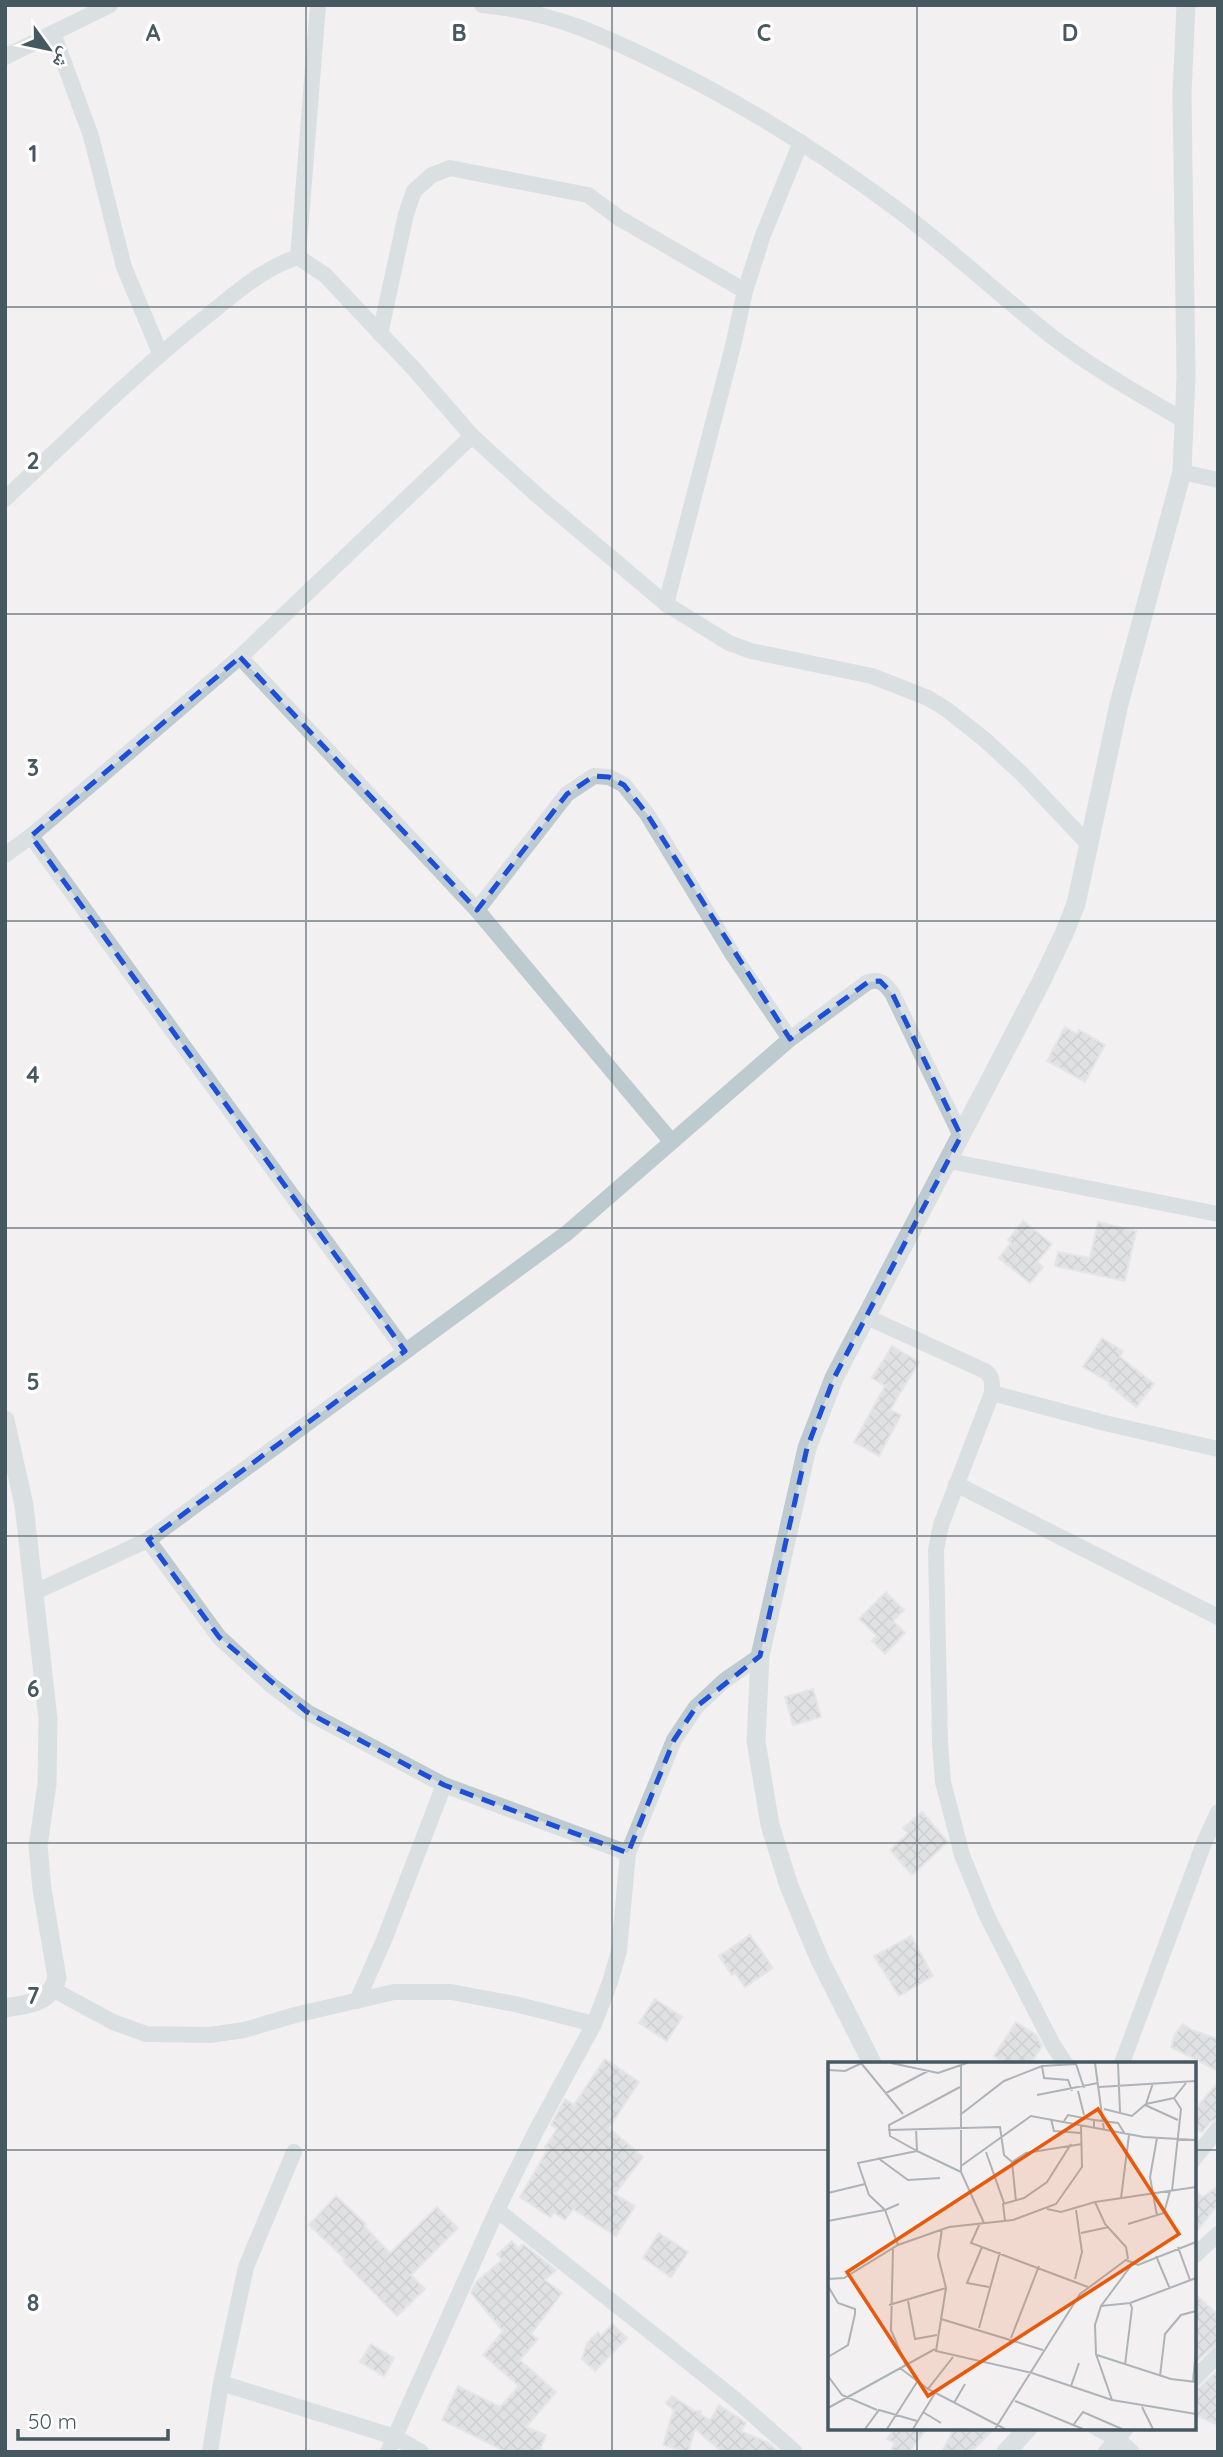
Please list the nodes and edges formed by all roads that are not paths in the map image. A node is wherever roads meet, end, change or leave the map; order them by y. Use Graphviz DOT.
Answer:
graph roads {
  1 [pos="110,5"];
  2 [pos="318,5"];
  3 [pos="482,5"];
  4 [pos="1186,5"];
  5 [pos="53,33"];
  6 [pos="5,57"];
  7 [pos="801,142"];
  8 [pos="298,257"];
  9 [pos="745,291"];
  10 [pos="380,334"];
  11 [pos="160,353"];
  12 [pos="1185,421"];
  13 [pos="472,436"];
  14 [pos="1182,472"];
  15 [pos="1218,480"];
  16 [pos="5,499"];
  17 [pos="666,604"];
  18 [pos="240,657"];
  19 [pos="31,836"];
  20 [pos="1090,846"];
  21 [pos="5,855"];
  22 [pos="477,910"];
  23 [pos="790,1039"];
  24 [pos="961,1136"];
  25 [pos="671,1141"];
  26 [pos="949,1161"];
  27 [pos="1218,1214"];
  28 [pos="867,1317"];
  29 [pos="405,1351"];
  30 [pos="992,1393"];
  31 [pos="5,1420"];
  32 [pos="1218,1449"];
  33 [pos="956,1484"];
  34 [pos="148,1540"];
  35 [pos="35,1592"];
  36 [pos="1218,1617"];
  37 [pos="760,1656"];
  38 [pos="444,1785"];
  39 [pos="1218,1812"];
  40 [pos="628,1853"];
  41 [pos="54,1990"];
  42 [pos="357,2001"];
  43 [pos="5,2007"];
  44 [pos="594,2024"];
  45 [pos="871,2062"];
  46 [pos="1064,2062"];
  47 [pos="1122,2062"];
  48 [pos="1218,2129"];
  49 [pos="294,2152"];
  50 [pos="1195,2158"];
  51 [pos="497,2210"];
  52 [pos="1218,2234"];
  53 [pos="1195,2255"];
  54 [pos="1218,2355"];
  55 [pos="1195,2378"];
  56 [pos="221,2384"];
  57 [pos="1027,2429"];
  58 [pos="1098,2429"];
  59 [pos="1116,2439"];
  60 [pos="392,2444"];
  61 [pos="210,2452"];
  62 [pos="421,2452"];
  63 [pos="795,2452"];
  64 [pos="1006,2452"];
  65 [pos="1132,2452"];
  1 -- 5 [label="street"];
  2 -- 8 [label="street"];
  3 -- 7 [label="street"];
  4 -- 12 [label="street"];
  5 -- 6 [label="street"];
  5 -- 11 [label="street"];
  7 -- 9 [label="street"];
  7 -- 12 [label="street"];
  8 -- 10 [label="street"];
  8 -- 11 [label="street"];
  9 -- 10 [label="street"];
  9 -- 17 [label="street"];
  10 -- 13 [label="street"];
  11 -- 16 [label="street"];
  12 -- 14 [label="street"];
  13 -- 17 [label="street"];
  13 -- 18 [label="street"];
  14 -- 15 [label="street"];
  14 -- 20 [label="street"];
  17 -- 20 [label="street"];
  18 -- 19 [label="street"];
  18 -- 22 [label="street"];
  19 -- 21 [label="street"];
  19 -- 29 [label="street"];
  20 -- 24 [label="street"];
  22 -- 23 [label="street"];
  22 -- 25 [label="street"];
  23 -- 24 [label="street"];
  23 -- 25 [label="street"];
  24 -- 26 [label="street"];
  25 -- 29 [label="street"];
  26 -- 27 [label="street"];
  26 -- 28 [label="street"];
  28 -- 30 [label="street"];
  28 -- 37 [label="street"];
  29 -- 34 [label="street"];
  30 -- 32 [label="street"];
  30 -- 33 [label="street"];
  31 -- 35 [label="street"];
  33 -- 36 [label="street"];
  33 -- 46 [label="street"];
  34 -- 35 [label="street"];
  34 -- 38 [label="street"];
  35 -- 41 [label="street"];
  37 -- 40 [label="street"];
  37 -- 45 [label="street"];
  38 -- 40 [label="street"];
  38 -- 42 [label="street"];
  39 -- 47 [label="street"];
  40 -- 44 [label="street"];
  41 -- 42 [label="street"];
  41 -- 43 [label="street"];
  42 -- 44 [label="street"];
  44 -- 51 [label="street"];
  48 -- 50 [label="street"];
  49 -- 56 [label="street"];
  51 -- 60 [label="street"];
  51 -- 63 [label="street"];
  52 -- 53 [label="street"];
  54 -- 55 [label="street"];
  56 -- 60 [label="street"];
  56 -- 61 [label="street"];
  57 -- 64 [label="street"];
  58 -- 59 [label="street"];
  59 -- 65 [label="street"];
  60 -- 62 [label="street"];
}
